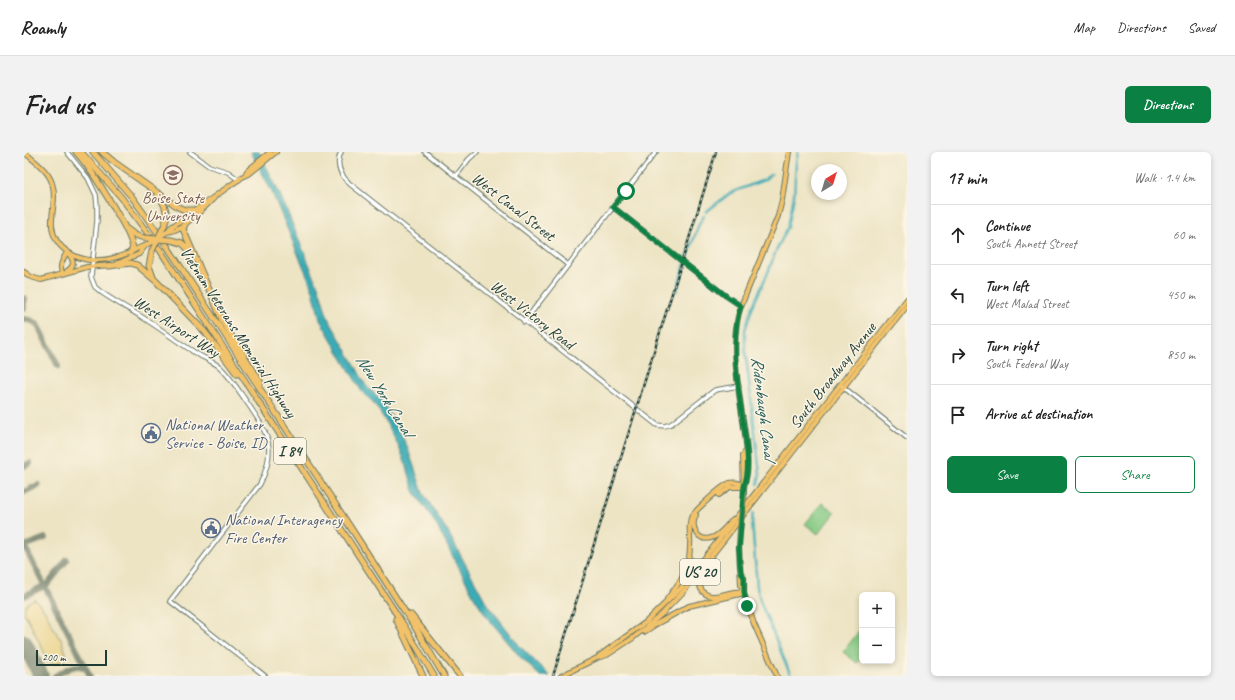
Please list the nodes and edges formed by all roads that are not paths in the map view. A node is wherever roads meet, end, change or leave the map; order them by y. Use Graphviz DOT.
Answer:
graph roads {
  1 [pos="24,152"];
  2 [pos="67,152"];
  3 [pos="76,152"];
  4 [pos="81,152"];
  5 [pos="93,152"];
  6 [pos="102,152"];
  7 [pos="190,152"];
  8 [pos="270,152"];
  9 [pos="276,152"];
  10 [pos="341,152"];
  11 [pos="425,152"];
  12 [pos="477,152"];
  13 [pos="656,152"];
  14 [pos="789,152"];
  15 [pos="265,159"];
  16 [pos="456,176"];
  17 [pos="239,180"];
  18 [pos="152,190"];
  19 [pos="214,198"];
  20 [pos="613,207"];
  21 [pos="194,210"];
  22 [pos="186,222"];
  23 [pos="124,226"];
  24 [pos="167,232"];
  25 [pos="157,238"];
  26 [pos="145,246"];
  27 [pos="67,252"];
  28 [pos="130,252"];
  29 [pos="194,256"];
  30 [pos="94,260"];
  31 [pos="568,265"];
  32 [pos="109,266"];
  33 [pos="93,267"];
  34 [pos="25,272"];
  35 [pos="63,274"];
  36 [pos="156,281"];
  37 [pos="907,299"];
  38 [pos="741,306"];
  39 [pos="907,306"];
  40 [pos="524,322"];
  41 [pos="842,385"];
  42 [pos="739,386"];
  43 [pos="258,402"];
  44 [pos="278,416"];
  45 [pos="907,438"];
  46 [pos="744,486"];
  47 [pos="749,501"];
  48 [pos="358,538"];
  49 [pos="716,551"];
  50 [pos="365,567"];
  51 [pos="744,592"];
  52 [pos="659,611"];
  53 [pos="633,638"];
  54 [pos="597,658"];
  55 [pos="265,676"];
  56 [pos="422,676"];
  57 [pos="434,676"];
  58 [pos="444,676"];
  59 [pos="461,676"];
  60 [pos="561,676"];
  61 [pos="777,676"];
  1 -- 27 [label="main road"];
  2 -- 30 [label="street, West Airport Way"];
  3 -- 23 [label="highway"];
  4 -- 43 [label="highway, Vietnam Veterans Memorial Highway / I 84"];
  5 -- 44 [label="highway, Vietnam Veterans Memorial Highway / I 84"];
  6 -- 18 [label="highway"];
  7 -- 17 [label="street"];
  8 -- 15 [label="main road"];
  9 -- 15 [label="main road"];
  10 -- 40 [label="street, West Victory Road"];
  11 -- 16 [label="street, West Canal Street"];
  12 -- 16 [label="street"];
  13 -- 20 [label="street"];
  14 -- 38 [label="main road"];
  15 -- 17 [label="main road"];
  16 -- 31 [label="street, West Canal Street"];
  17 -- 19 [label="main road"];
  18 -- 21 [label="highway"];
  18 -- 25 [label="highway, bridge"];
  19 -- 21 [label="main road"];
  19 -- 22 [label="main road"];
  20 -- 31 [label="street"];
  20 -- 38 [label="street"];
  21 -- 24 [label="main road"];
  22 -- 24 [label="main road"];
  22 -- 29 [label="highway"];
  23 -- 25 [label="highway, bridge"];
  23 -- 28 [label="highway"];
  24 -- 25 [label="main road, bridge"];
  25 -- 26 [label="main road, bridge"];
  25 -- 29 [label="highway, bridge"];
  25 -- 36 [label="highway, bridge"];
  26 -- 28 [label="main road"];
  26 -- 32 [label="main road"];
  27 -- 30 [label="main road"];
  27 -- 35 [label="main road"];
  27 -- 35 [label="main road"];
  28 -- 30 [label="main road"];
  29 -- 44 [label="highway"];
  30 -- 33 [label="street, West Airport Way"];
  31 -- 40 [label="street"];
  32 -- 33 [label="main road"];
  32 -- 36 [label="highway"];
  33 -- 35 [label="main road"];
  33 -- 55 [label="street, West Airport Way"];
  34 -- 35 [label="main road"];
  36 -- 43 [label="highway"];
  37 -- 41 [label="main road, South Broadway Avenue / US 20"];
  38 -- 42 [label="main road"];
  39 -- 41 [label="main road, South Broadway Avenue / US 20"];
  40 -- 42 [label="street, West Victory Road"];
  41 -- 45 [label="street"];
  41 -- 47 [label="main road, South Broadway Avenue / US 20"];
  41 -- 49 [label="main road, South Broadway Avenue / US 20"];
  42 -- 46 [label="main road"];
  43 -- 50 [label="highway, Vietnam Veterans Memorial Highway / I 84"];
  44 -- 48 [label="highway, Vietnam Veterans Memorial Highway / I 84"];
  46 -- 47 [label="main road"];
  46 -- 51 [label="main road, bridge"];
  46 -- 52 [label="main road"];
  47 -- 52 [label="main road, South Broadway Avenue / US 20"];
  48 -- 58 [label="highway, Vietnam Veterans Memorial Highway / I 84"];
  48 -- 59 [label="highway"];
  49 -- 51 [label="main road"];
  49 -- 53 [label="main road, South Broadway Avenue / US 20"];
  50 -- 56 [label="highway"];
  50 -- 57 [label="highway, Vietnam Veterans Memorial Highway / I 84"];
  51 -- 53 [label="main road"];
  51 -- 61 [label="main road"];
  52 -- 54 [label="main road, South Broadway Avenue / US 20"];
  53 -- 54 [label="main road, South Broadway Avenue / US 20"];
  54 -- 60 [label="main road, South Broadway Avenue / US 20"];
}
